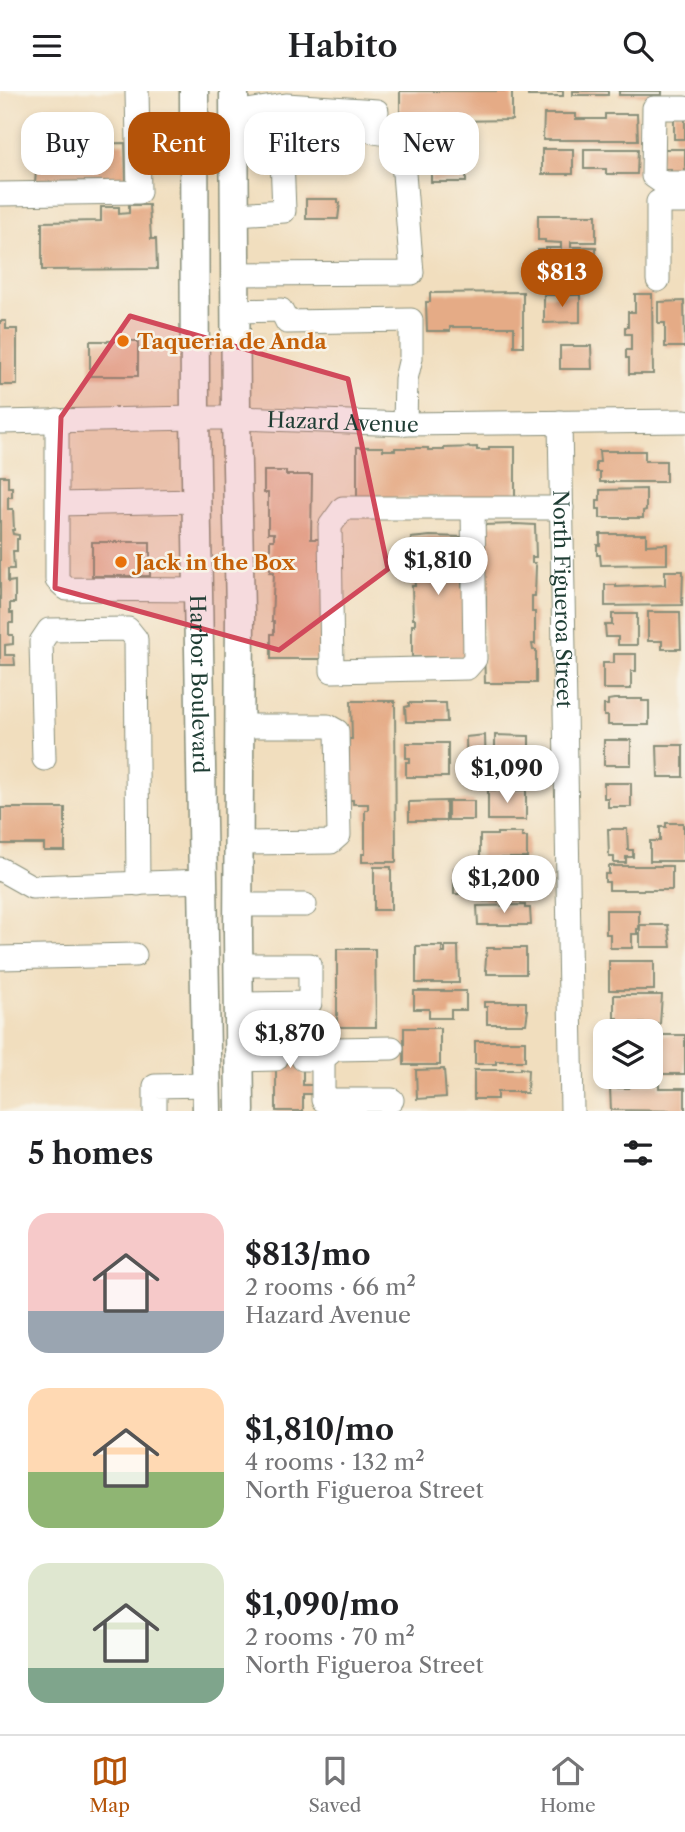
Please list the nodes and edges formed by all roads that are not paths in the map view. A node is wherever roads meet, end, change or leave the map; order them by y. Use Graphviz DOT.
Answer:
graph roads {
  1 [pos="137,91"];
  2 [pos="194,91"];
  3 [pos="278,101"];
  4 [pos="234,102"];
  5 [pos="685,108"];
  6 [pos="685,183"];
  7 [pos="0,194"];
  8 [pos="685,202"];
  9 [pos="236,214"];
  10 [pos="236,274"];
  11 [pos="659,280"];
  12 [pos="236,311"];
  13 [pos="195,418"];
  14 [pos="236,418"];
  15 [pos="57,420"];
  16 [pos="685,421"];
  17 [pos="0,422"];
  18 [pos="560,422"];
  19 [pos="405,424"];
  20 [pos="197,501"];
  21 [pos="58,504"];
  22 [pos="473,508"];
  23 [pos="562,508"];
  24 [pos="198,590"];
  25 [pos="239,726"];
  26 [pos="44,759"];
  27 [pos="239,843"];
  28 [pos="0,869"];
  29 [pos="204,881"];
  30 [pos="138,884"];
  31 [pos="238,905"];
  32 [pos="304,905"];
  33 [pos="135,955"];
  34 [pos="0,958"];
  35 [pos="239,965"];
  36 [pos="239,1004"];
  37 [pos="392,1048"];
  38 [pos="276,1059"];
  39 [pos="240,1060"];
  40 [pos="207,1098"];
  41 [pos="392,1100"];
  42 [pos="155,1111"];
  43 [pos="240,1111"];
  44 [pos="572,1111"];
  1 -- 7 [label="street"];
  2 -- 13 [label="main road, Harbor Boulevard"];
  3 -- 4 [label="street"];
  3 -- 9 [label="street"];
  3 -- 10 [label="street"];
  4 -- 9 [label="main road, Harbor Boulevard"];
  5 -- 6 [label="street"];
  8 -- 11 [label="street"];
  9 -- 10 [label="main road, Harbor Boulevard"];
  10 -- 12 [label="main road, Harbor Boulevard"];
  12 -- 14 [label="main road, Harbor Boulevard"];
  12 -- 19 [label="street"];
  13 -- 14 [label="street, Hazard Avenue"];
  13 -- 15 [label="street, Hazard Avenue"];
  13 -- 20 [label="main road, Harbor Boulevard"];
  14 -- 19 [label="street, Hazard Avenue"];
  14 -- 25 [label="main road, Harbor Boulevard"];
  15 -- 17 [label="street, Hazard Avenue"];
  15 -- 21 [label="street"];
  16 -- 18 [label="street, Hazard Avenue"];
  18 -- 19 [label="street, Hazard Avenue"];
  18 -- 23 [label="street, North Figueroa Street"];
  20 -- 21 [label="street"];
  20 -- 24 [label="main road, Harbor Boulevard"];
  21 -- 24 [label="street"];
  22 -- 22 [label="street"];
  22 -- 23 [label="street"];
  23 -- 44 [label="street, North Figueroa Street"];
  24 -- 29 [label="main road, Harbor Boulevard"];
  25 -- 27 [label="main road, Harbor Boulevard"];
  25 -- 27 [label="street"];
  26 -- 30 [label="street"];
  27 -- 31 [label="main road, Harbor Boulevard"];
  28 -- 30 [label="street"];
  29 -- 30 [label="street"];
  29 -- 40 [label="main road, Harbor Boulevard"];
  31 -- 32 [label="street"];
  31 -- 35 [label="main road, Harbor Boulevard"];
  33 -- 34 [label="street"];
  35 -- 36 [label="main road, Harbor Boulevard"];
  35 -- 36 [label="street"];
  36 -- 39 [label="main road, Harbor Boulevard"];
  37 -- 41 [label="street"];
  38 -- 39 [label="street"];
  39 -- 43 [label="main road, Harbor Boulevard"];
  40 -- 42 [label="street"];
}
